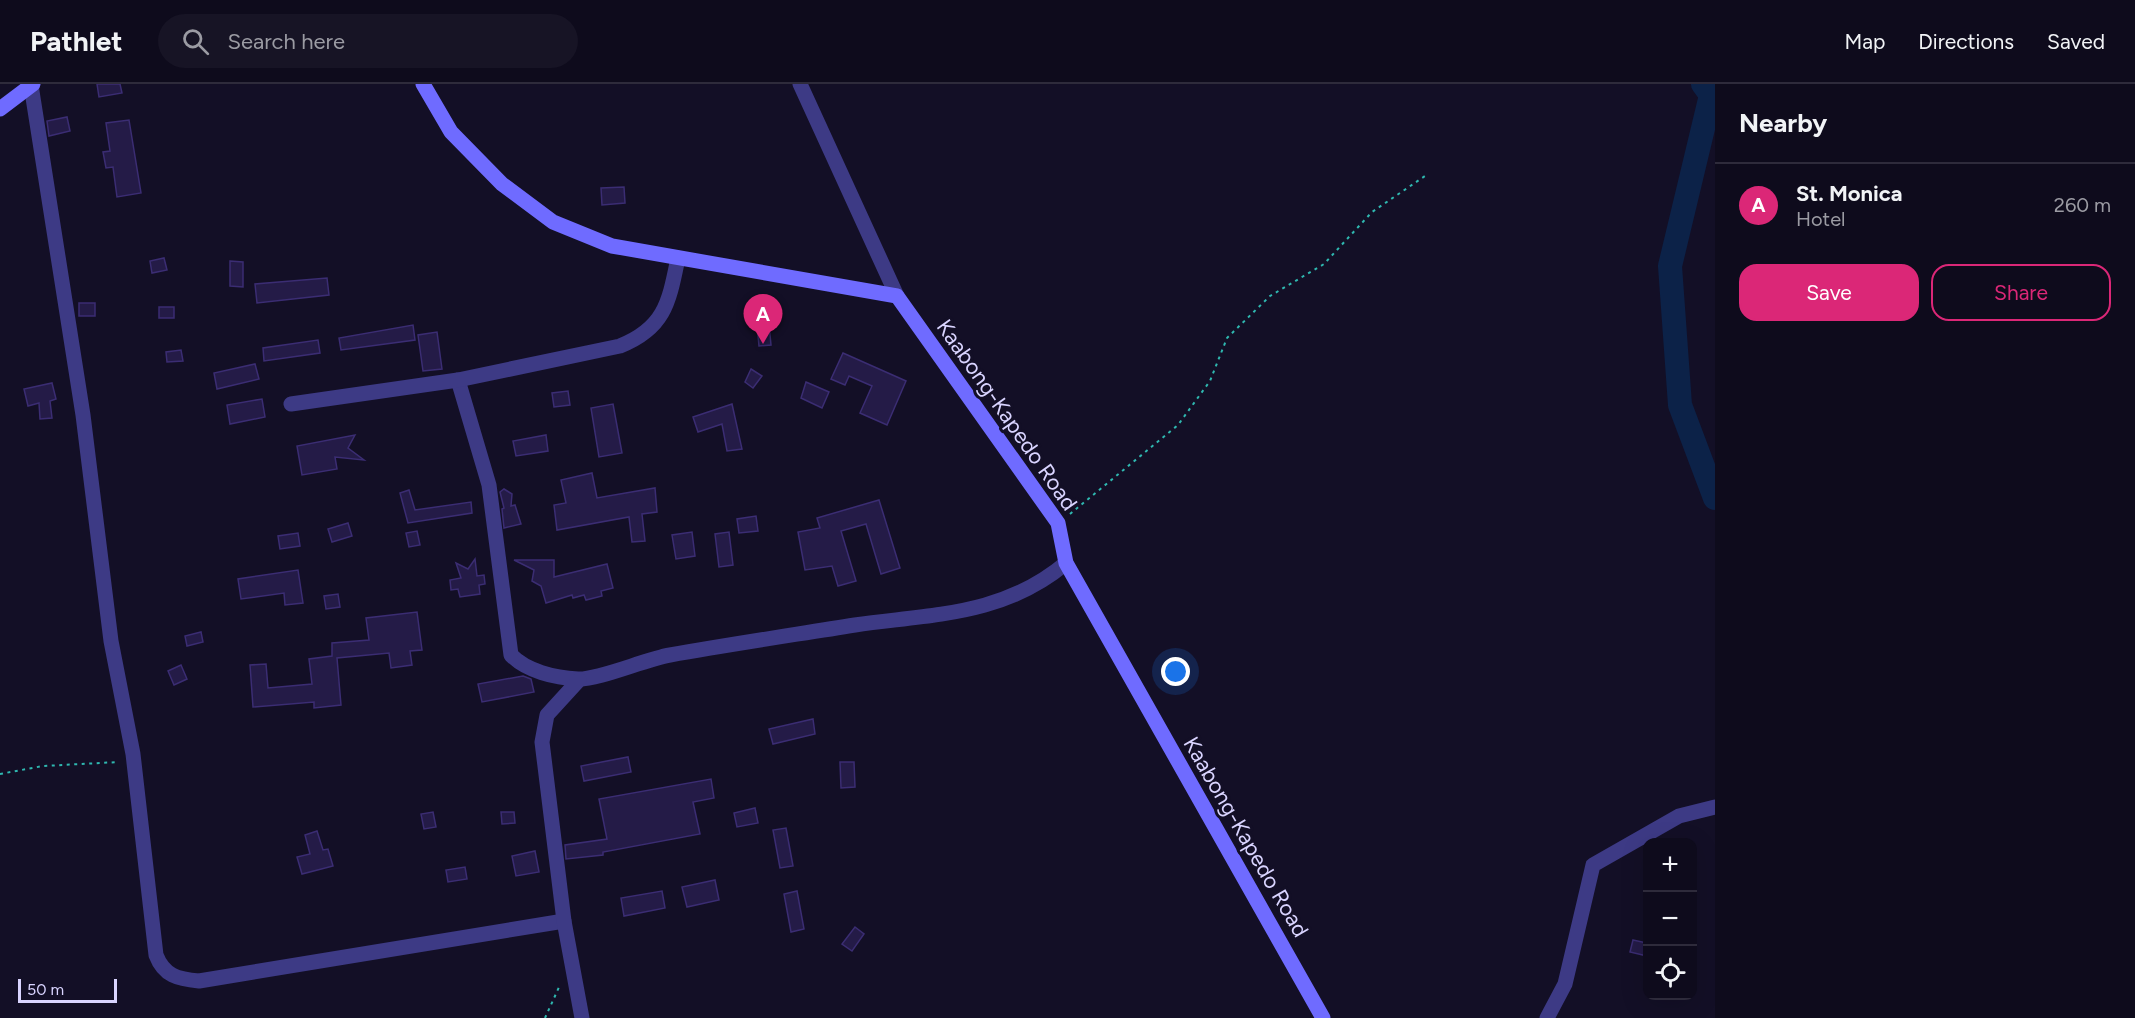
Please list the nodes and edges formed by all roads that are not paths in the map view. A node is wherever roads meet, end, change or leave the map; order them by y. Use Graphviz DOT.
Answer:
graph roads {
  1 [pos="423,84"];
  2 [pos="800,84"];
  3 [pos="32,85"];
  4 [pos="0,110"];
  5 [pos="678,258"];
  6 [pos="897,296"];
  7 [pos="458,380"];
  8 [pos="291,404"];
  9 [pos="1065,563"];
  10 [pos="579,680"];
  11 [pos="1715,807"];
  12 [pos="564,921"];
  13 [pos="582,1018"];
  14 [pos="1323,1018"];
  15 [pos="1547,1018"];
  1 -- 5 [label="main road"];
  2 -- 6 [label="street, Kaabong-Kapedo Road"];
  3 -- 4 [label="main road"];
  3 -- 12 [label="street"];
  5 -- 6 [label="main road"];
  5 -- 7 [label="street"];
  6 -- 9 [label="main road, Kaabong-Kapedo Road"];
  7 -- 8 [label="street"];
  7 -- 10 [label="street"];
  9 -- 10 [label="street"];
  9 -- 14 [label="main road, Kaabong-Kapedo Road"];
  10 -- 12 [label="street"];
  11 -- 15 [label="street"];
  12 -- 13 [label="street"];
}
